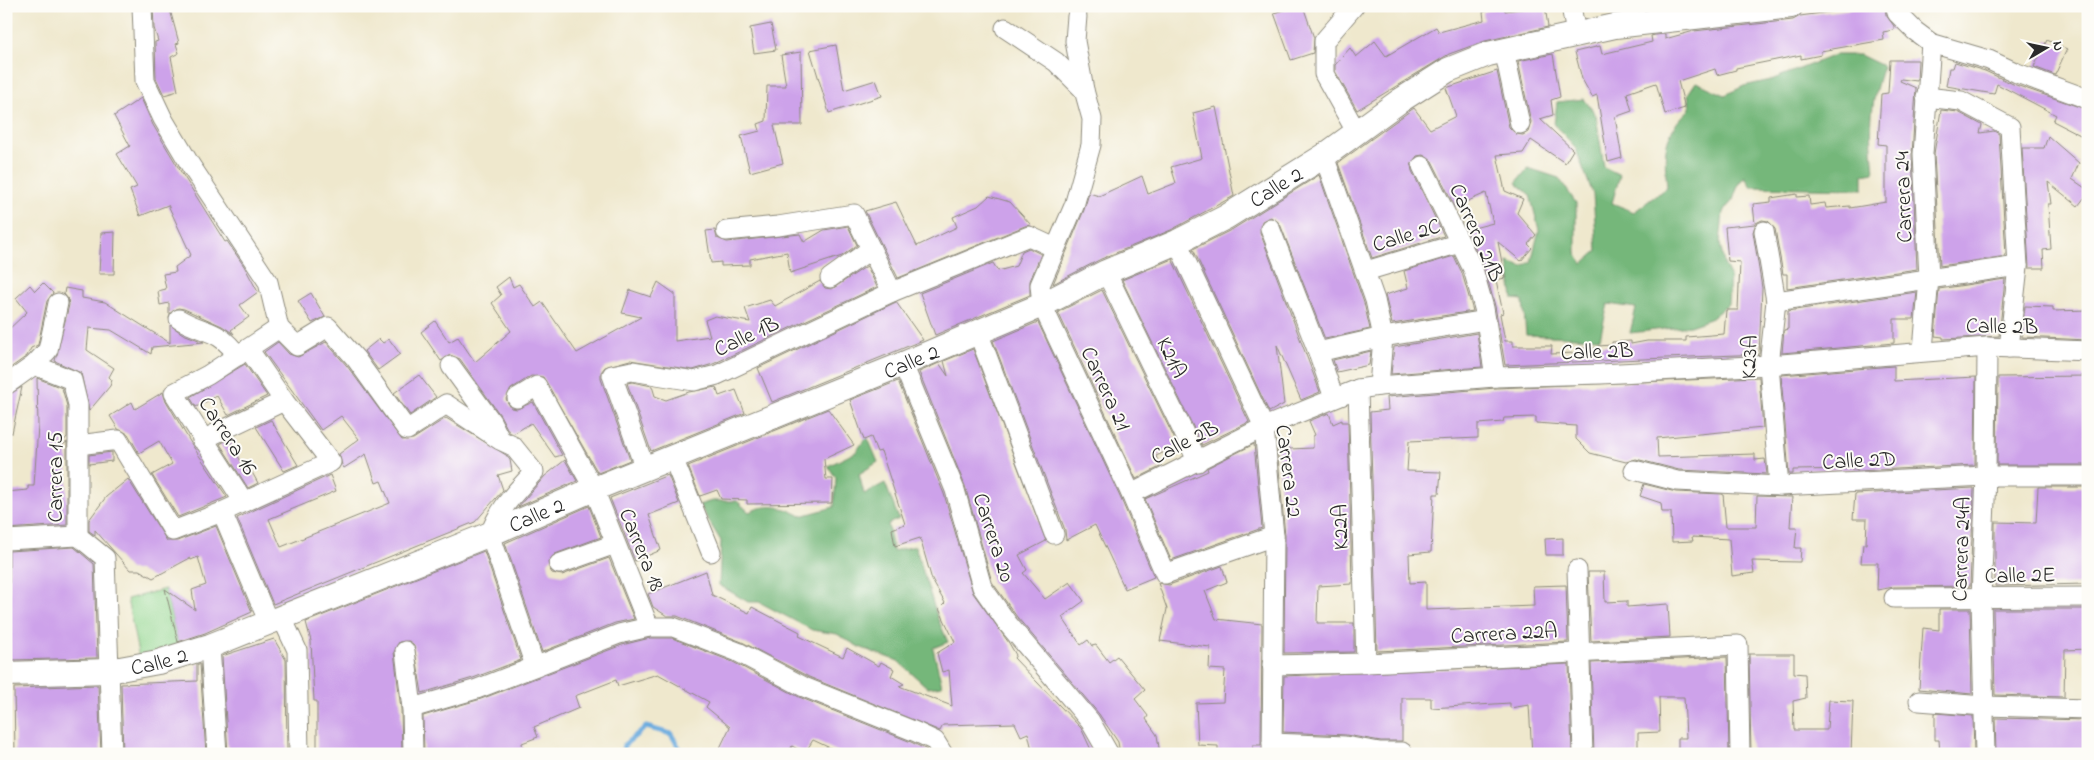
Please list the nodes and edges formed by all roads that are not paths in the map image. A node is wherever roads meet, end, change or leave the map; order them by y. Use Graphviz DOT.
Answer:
graph roads {
  1 [pos="142,6"];
  2 [pos="1354,6"];
  3 [pos="1571,6"];
  4 [pos="1790,6"];
  5 [pos="1896,6"];
  6 [pos="1076,16"];
  7 [pos="1005,28"];
  8 [pos="1576,34"];
  9 [pos="1931,43"];
  10 [pos="1504,50"];
  11 [pos="1084,90"];
  12 [pos="1926,96"];
  13 [pos="2088,99"];
  14 [pos="1520,124"];
  15 [pos="1357,132"];
  16 [pos="1324,156"];
  17 [pos="1422,166"];
  18 [pos="1270,228"];
  19 [pos="726,231"];
  20 [pos="1764,231"];
  21 [pos="1177,242"];
  22 [pos="1460,243"];
  23 [pos="1055,248"];
  24 [pos="871,249"];
  25 [pos="2018,266"];
  26 [pos="1366,271"];
  27 [pos="1106,272"];
  28 [pos="830,278"];
  29 [pos="1929,278"];
  30 [pos="892,292"];
  31 [pos="1776,301"];
  32 [pos="58,303"];
  33 [pos="1042,305"];
  34 [pos="179,319"];
  35 [pos="1486,320"];
  36 [pos="279,328"];
  37 [pos="978,332"];
  38 [pos="1383,337"];
  39 [pos="1987,347"];
  40 [pos="2009,348"];
  41 [pos="1924,350"];
  42 [pos="2088,351"];
  43 [pos="1318,352"];
  44 [pos="243,353"];
  45 [pos="903,364"];
  46 [pos="34,365"];
  47 [pos="1769,365"];
  48 [pos="451,366"];
  49 [pos="1495,377"];
  50 [pos="6,385"];
  51 [pos="1379,386"];
  52 [pos="1358,390"];
  53 [pos="517,398"];
  54 [pos="1334,398"];
  55 [pos="284,401"];
  56 [pos="1264,426"];
  57 [pos="202,440"];
  58 [pos="500,440"];
  59 [pos="78,445"];
  60 [pos="673,458"];
  61 [pos="1198,462"];
  62 [pos="645,469"];
  63 [pos="1634,470"];
  64 [pos="1986,476"];
  65 [pos="2088,476"];
  66 [pos="1779,486"];
  67 [pos="594,489"];
  68 [pos="1131,494"];
  69 [pos="244,502"];
  70 [pos="222,512"];
  71 [pos="490,534"];
  72 [pos="1054,534"];
  73 [pos="78,536"];
  74 [pos="1274,536"];
  75 [pos="6,540"];
  76 [pos="615,544"];
  77 [pos="711,552"];
  78 [pos="559,564"];
  79 [pos="1577,570"];
  80 [pos="2088,597"];
  81 [pos="1894,598"];
  82 [pos="1981,598"];
  83 [pos="275,620"];
  84 [pos="649,628"];
  85 [pos="210,646"];
  86 [pos="405,651"];
  87 [pos="1580,652"];
  88 [pos="1366,663"];
  89 [pos="1272,665"];
  90 [pos="535,666"];
  91 [pos="109,671"];
  92 [pos="6,674"];
  93 [pos="1919,701"];
  94 [pos="1984,706"];
  95 [pos="412,708"];
  96 [pos="2088,709"];
  97 [pos="1272,749"];
  98 [pos="1402,752"];
  99 [pos="112,754"];
  100 [pos="218,754"];
  101 [pos="299,754"];
  102 [pos="413,754"];
  103 [pos="943,754"];
  104 [pos="1109,754"];
  105 [pos="1583,754"];
  106 [pos="1740,754"];
  107 [pos="1985,754"];
  1 -- 36 [label="street"];
  2 -- 15 [label="street"];
  3 -- 8 [label="street"];
  4 -- 8 [label="street, Calle 2"];
  5 -- 9 [label="street"];
  6 -- 11 [label="street"];
  7 -- 11 [label="street"];
  8 -- 10 [label="street, Calle 2"];
  9 -- 12 [label="street, Carrera 24"];
  9 -- 13 [label="street"];
  10 -- 14 [label="street"];
  10 -- 15 [label="street, Calle 2"];
  11 -- 23 [label="street"];
  12 -- 25 [label="street"];
  12 -- 29 [label="street, Carrera 24"];
  15 -- 16 [label="street, Calle 2"];
  16 -- 21 [label="street, Calle 2"];
  16 -- 26 [label="street"];
  17 -- 22 [label="street, Carrera 21B"];
  18 -- 43 [label="street"];
  19 -- 24 [label="street"];
  20 -- 31 [label="street, K23A"];
  21 -- 27 [label="street, Calle 2"];
  21 -- 56 [label="street, Carrera 22"];
  22 -- 26 [label="street, Calle 2C"];
  22 -- 35 [label="street, Carrera 21B"];
  23 -- 30 [label="street"];
  23 -- 33 [label="street"];
  24 -- 28 [label="street"];
  24 -- 30 [label="street"];
  25 -- 29 [label="street"];
  25 -- 40 [label="street"];
  26 -- 38 [label="street"];
  27 -- 33 [label="street, Calle 2"];
  27 -- 61 [label="street, K21A"];
  29 -- 31 [label="street"];
  29 -- 41 [label="street, Carrera 24"];
  30 -- 62 [label="street, Calle 1B"];
  31 -- 47 [label="street, K23A"];
  32 -- 46 [label="street"];
  33 -- 37 [label="street, Calle 2"];
  33 -- 68 [label="street, Carrera 21"];
  34 -- 44 [label="street"];
  35 -- 38 [label="street"];
  35 -- 49 [label="street, Carrera 21B"];
  36 -- 44 [label="street"];
  36 -- 58 [label="street"];
  37 -- 45 [label="street, Calle 2"];
  37 -- 72 [label="street"];
  38 -- 43 [label="street"];
  38 -- 51 [label="street"];
  39 -- 40 [label="street, Calle 2B"];
  39 -- 41 [label="street, Calle 2B"];
  39 -- 64 [label="street, Carrera 24A"];
  40 -- 42 [label="street, Calle 2B"];
  41 -- 47 [label="street, Calle 2B"];
  43 -- 54 [label="street"];
  44 -- 55 [label="street"];
  44 -- 57 [label="street, Carrera 16"];
  45 -- 60 [label="street, Calle 2"];
  45 -- 104 [label="street, Carrera 20"];
  46 -- 50 [label="street"];
  46 -- 59 [label="street, Carrera 15"];
  47 -- 49 [label="street, Calle 2B"];
  47 -- 66 [label="street, K23A"];
  48 -- 58 [label="street"];
  49 -- 51 [label="street, Calle 2B"];
  51 -- 52 [label="street, Calle 2B"];
  52 -- 54 [label="street, Calle 2B"];
  52 -- 88 [label="street, K22A"];
  53 -- 67 [label="street, Carrera 18"];
  54 -- 56 [label="street, Calle 2B"];
  55 -- 57 [label="street"];
  55 -- 69 [label="street"];
  56 -- 61 [label="street, Calle 2B"];
  56 -- 74 [label="street, Carrera 22"];
  57 -- 69 [label="street, Carrera 16"];
  58 -- 71 [label="street"];
  59 -- 70 [label="street"];
  59 -- 73 [label="street, Carrera 15"];
  60 -- 62 [label="street, Calle 2"];
  60 -- 77 [label="street"];
  61 -- 68 [label="street, Calle 2B"];
  62 -- 67 [label="street, Calle 2"];
  63 -- 66 [label="street, Calle 2D"];
  64 -- 65 [label="street, Calle 2D"];
  64 -- 66 [label="street, Calle 2D"];
  64 -- 82 [label="street, Carrera 24A"];
  67 -- 71 [label="street, Calle 2"];
  67 -- 76 [label="street, Carrera 18"];
  68 -- 74 [label="street, Carrera 21"];
  69 -- 70 [label="street"];
  70 -- 83 [label="street"];
  71 -- 83 [label="street, Calle 2"];
  71 -- 90 [label="street"];
  73 -- 75 [label="street"];
  73 -- 91 [label="street, Carrera 15"];
  74 -- 89 [label="street, Carrera 22"];
  76 -- 78 [label="street"];
  76 -- 84 [label="street, Carrera 18"];
  79 -- 87 [label="street"];
  80 -- 82 [label="street, Calle 2E"];
  81 -- 82 [label="street, Calle 2E"];
  82 -- 94 [label="street, Carrera 24A"];
  83 -- 85 [label="street, Calle 2"];
  83 -- 101 [label="street"];
  84 -- 90 [label="street"];
  84 -- 103 [label="street"];
  85 -- 91 [label="street, Calle 2"];
  85 -- 100 [label="street"];
  86 -- 95 [label="street"];
  87 -- 88 [label="street, Carrera 22A"];
  87 -- 105 [label="street"];
  87 -- 106 [label="street, Carrera 22A"];
  88 -- 89 [label="street, Carrera 22A"];
  89 -- 97 [label="street, Carrera 22"];
  90 -- 95 [label="street"];
  91 -- 92 [label="street, Calle 2"];
  91 -- 99 [label="street, Carrera 15"];
  93 -- 94 [label="street"];
  94 -- 96 [label="street"];
  94 -- 107 [label="street, Carrera 24A"];
  95 -- 102 [label="street"];
  97 -- 98 [label="street"];
}
